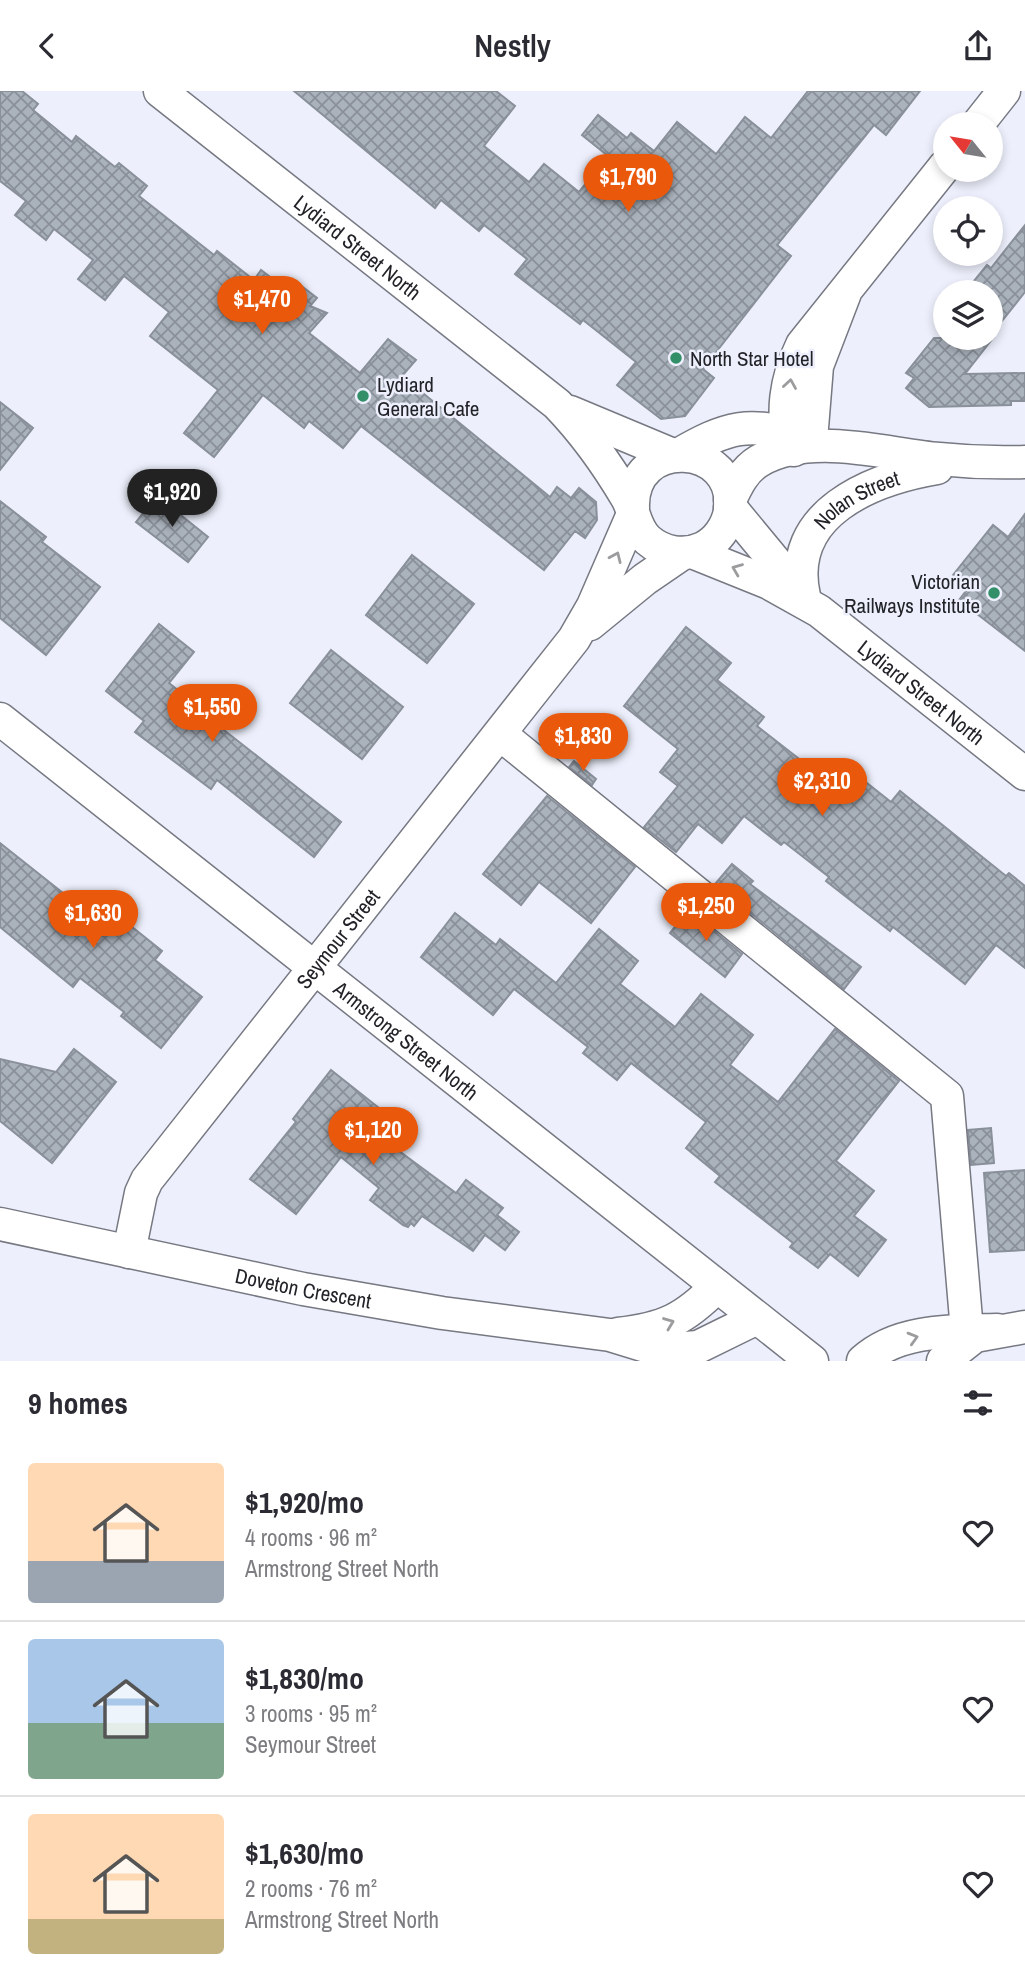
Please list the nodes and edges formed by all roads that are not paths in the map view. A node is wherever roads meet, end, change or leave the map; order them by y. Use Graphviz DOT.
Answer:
graph roads {
  1 [pos="160,91"];
  2 [pos="1004,91"];
  3 [pos="1012,91"];
  4 [pos="1025,101"];
  5 [pos="987,112"];
  6 [pos="933,181"];
  7 [pos="557,404"];
  8 [pos="805,442"];
  9 [pos="675,455"];
  10 [pos="973,463"];
  11 [pos="1025,463"];
  12 [pos="730,503"];
  13 [pos="633,511"];
  14 [pos="687,552"];
  15 [pos="811,604"];
  16 [pos="574,639"];
  17 [pos="0,719"];
  18 [pos="500,734"];
  19 [pos="1025,775"];
  20 [pos="315,967"];
  21 [pos="0,1224"];
  22 [pos="129,1252"];
  23 [pos="717,1286"];
  24 [pos="757,1318"];
  25 [pos="996,1329"];
  26 [pos="610,1335"];
  27 [pos="812,1361"];
  28 [pos="863,1361"];
  29 [pos="943,1361"];
  1 -- 7 [label="street, Lydiard Street North"];
  2 -- 5 [label="street"];
  3 -- 4 [label="street"];
  6 -- 8 [label="street"];
  7 -- 9 [label="street, Lydiard Street North"];
  7 -- 13 [label="street, Lydiard Street North"];
  8 -- 9 [label="street, Nolan Street"];
  8 -- 10 [label="street, Nolan Street"];
  8 -- 12 [label="street, Nolan Street"];
  9 -- 12 [label="street"];
  9 -- 13 [label="street"];
  10 -- 11 [label="street, Nolan Street"];
  10 -- 15 [label="street, Nolan Street"];
  12 -- 14 [label="street"];
  12 -- 15 [label="street, Lydiard Street North"];
  13 -- 14 [label="street"];
  16 -- 13 [label="street, Seymour Street, one-way"];
  15 -- 14 [label="street, Lydiard Street North, one-way"];
  14 -- 16 [label="street, Seymour Street"];
  15 -- 19 [label="street, Lydiard Street North"];
  16 -- 18 [label="street, Seymour Street"];
  17 -- 20 [label="street, Armstrong Street North"];
  18 -- 20 [label="street, Seymour Street"];
  18 -- 25 [label="street"];
  20 -- 22 [label="street, Seymour Street"];
  20 -- 23 [label="street, Armstrong Street North"];
  21 -- 22 [label="street, Doveton Crescent"];
  22 -- 26 [label="street, Doveton Crescent"];
  23 -- 24 [label="street, Armstrong Street North"];
  26 -- 23 [label="street, Doveton Crescent, one-way"];
  24 -- 26 [label="street, Doveton Crescent"];
  24 -- 27 [label="street, Armstrong Street North"];
  28 -- 25 [label="street, one-way"];
  25 -- 29 [label="street"];
}
